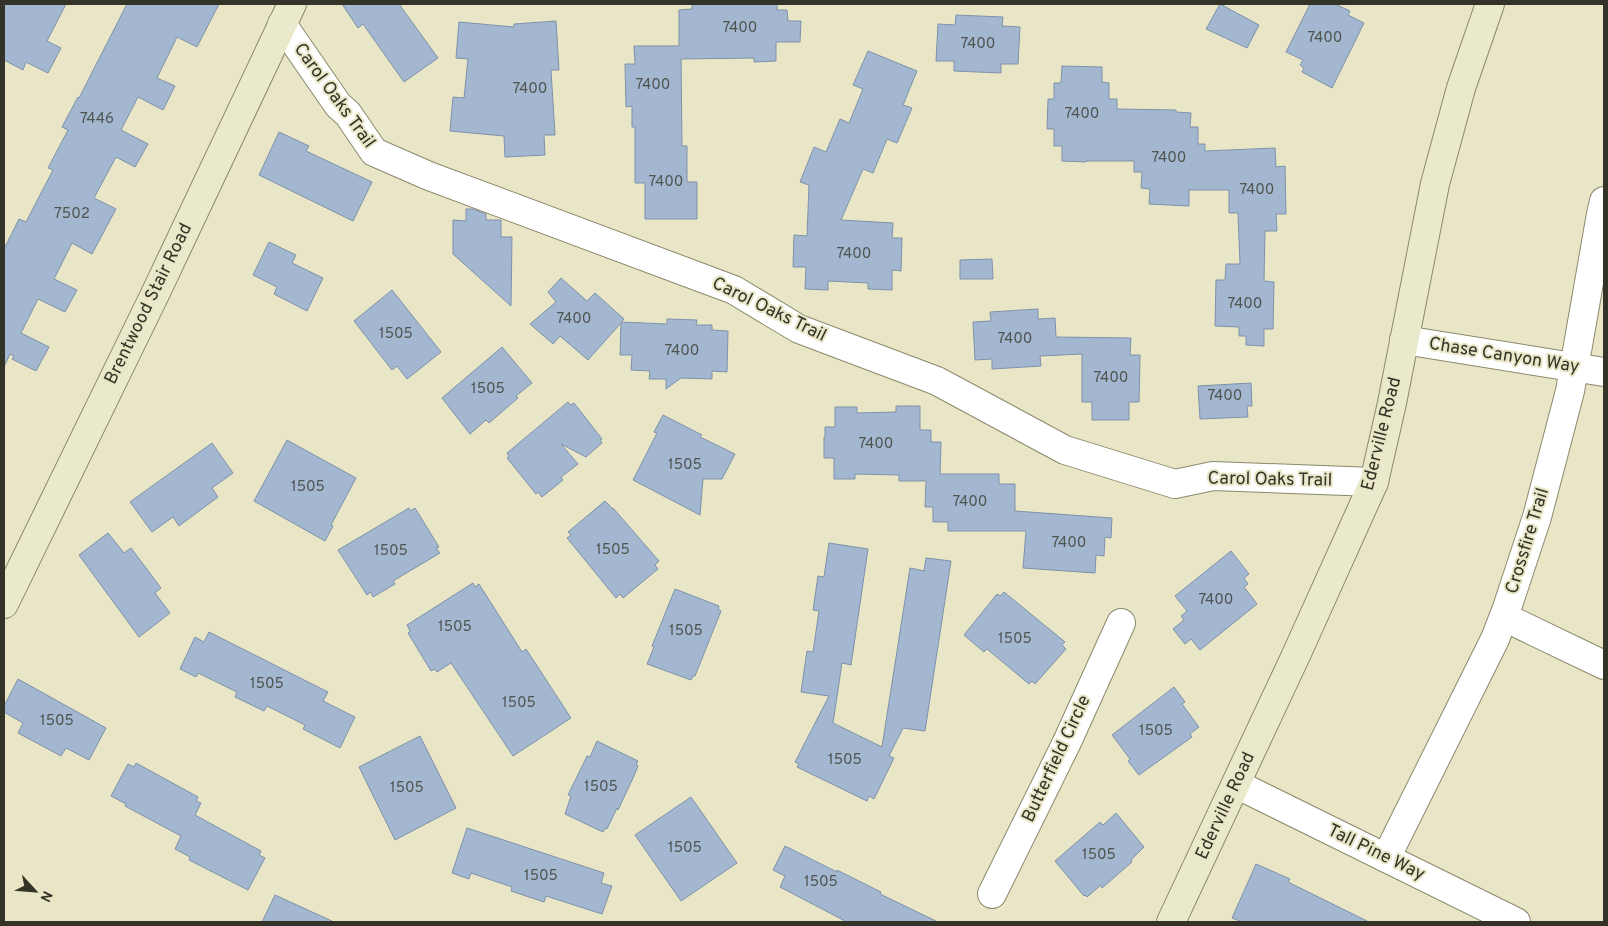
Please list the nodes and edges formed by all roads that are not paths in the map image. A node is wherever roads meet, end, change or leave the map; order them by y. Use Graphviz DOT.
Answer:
graph roads {
  1 [pos="1490,4"];
  2 [pos="287,14"];
  3 [pos="1604,202"];
  4 [pos="1404,340"];
  5 [pos="1574,366"];
  6 [pos="1604,372"];
  7 [pos="1374,482"];
  8 [pos="4,604"];
  9 [pos="1504,617"];
  10 [pos="1121,623"];
  11 [pos="1604,665"];
  12 [pos="1236,784"];
  13 [pos="1386,858"];
  14 [pos="992,894"];
  15 [pos="1171,922"];
  16 [pos="1516,922"];
  1 -- 4 [label="street, Ederville Road"];
  2 -- 7 [label="street, Carol Oaks Trail"];
  2 -- 8 [label="street, Brentwood Stair Road"];
  3 -- 5 [label="street, Crossfire Trail"];
  4 -- 5 [label="street, Chase Canyon Way"];
  4 -- 7 [label="street, Ederville Road"];
  5 -- 6 [label="street, Chase Canyon Way"];
  5 -- 9 [label="street, Crossfire Trail"];
  7 -- 12 [label="street, Ederville Road"];
  9 -- 11 [label="street"];
  9 -- 13 [label="street, Crossfire Trail"];
  10 -- 14 [label="street, Butterfield Circle"];
  12 -- 13 [label="street, Tall Pine Way"];
  12 -- 15 [label="street, Ederville Road"];
  13 -- 16 [label="street, Tall Pine Way"];
}
